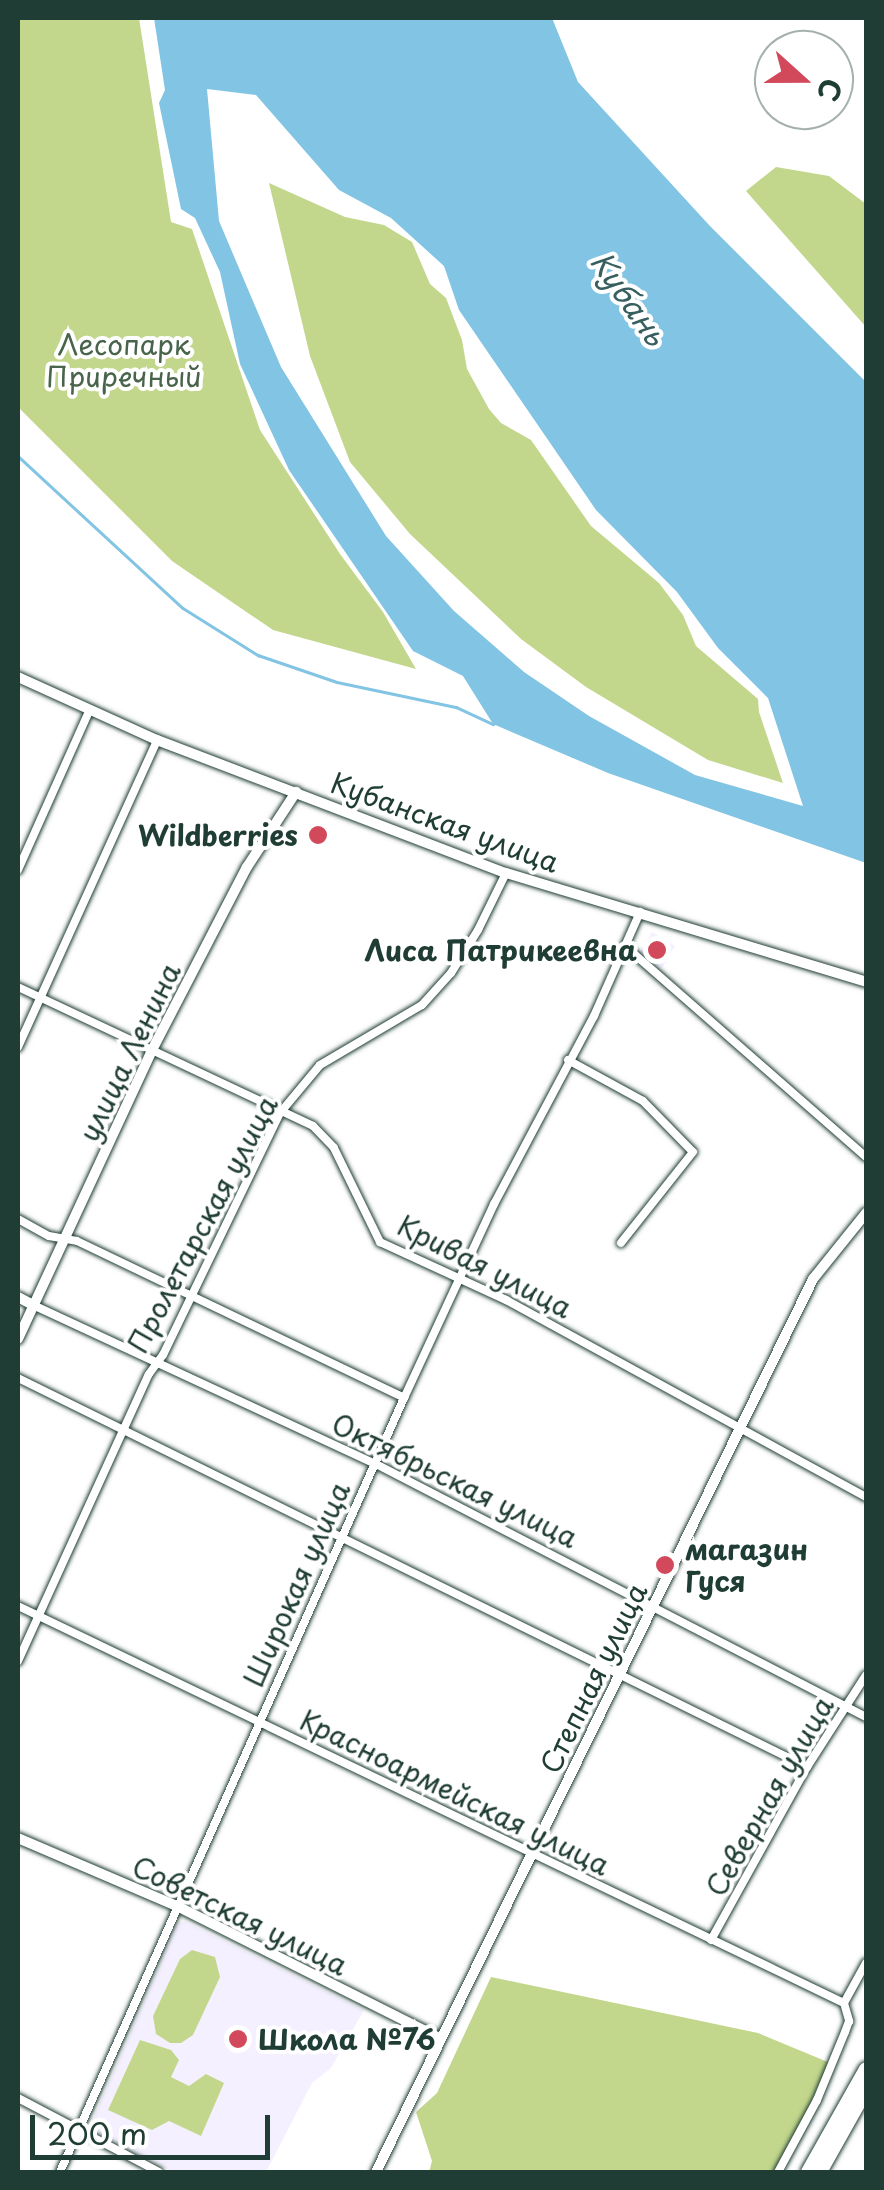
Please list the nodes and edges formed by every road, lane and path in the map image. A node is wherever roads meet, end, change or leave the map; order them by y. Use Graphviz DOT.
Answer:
graph roads {
  1 [pos="18,679"];
  2 [pos="90,711"];
  3 [pos="157,740"];
  4 [pos="296,792"];
  5 [pos="18,870"];
  6 [pos="506,873"];
  7 [pos="640,912"];
  8 [pos="626,946"];
  9 [pos="866,982"];
  10 [pos="18,987"];
  11 [pos="41,999"];
  12 [pos="18,1047"];
  13 [pos="152,1052"];
  14 [pos="568,1060"];
  15 [pos="280,1113"];
  16 [pos="866,1158"];
  17 [pos="866,1213"];
  18 [pos="18,1219"];
  19 [pos="65,1240"];
  20 [pos="621,1243"];
  21 [pos="460,1279"];
  22 [pos="190,1294"];
  23 [pos="18,1297"];
  24 [pos="33,1305"];
  25 [pos="18,1339"];
  26 [pos="157,1362"];
  27 [pos="18,1378"];
  28 [pos="404,1398"];
  29 [pos="742,1426"];
  30 [pos="124,1431"];
  31 [pos="374,1464"];
  32 [pos="866,1497"];
  33 [pos="344,1535"];
  34 [pos="652,1605"];
  35 [pos="18,1606"];
  36 [pos="38,1616"];
  37 [pos="18,1660"];
  38 [pos="866,1674"];
  39 [pos="620,1675"];
  40 [pos="846,1706"];
  41 [pos="866,1716"];
  42 [pos="259,1724"];
  43 [pos="807,1768"];
  44 [pos="18,1838"];
  45 [pos="532,1854"];
  46 [pos="177,1906"];
  47 [pos="711,1940"];
  48 [pos="866,1963"];
  49 [pos="844,2003"];
  50 [pos="440,2038"];
  51 [pos="866,2069"];
  52 [pos="866,2090"];
  53 [pos="18,2098"];
  54 [pos="80,2130"];
  55 [pos="60,2172"];
  56 [pos="159,2172"];
  57 [pos="376,2172"];
  58 [pos="778,2172"];
  59 [pos="808,2172"];
  60 [pos="820,2172"];
  1 -- 2 [label="street, Кубанская улица"];
  2 -- 3 [label="street, Кубанская улица"];
  2 -- 5 [label="street"];
  3 -- 4 [label="street, Кубанская улица"];
  3 -- 11 [label="street"];
  4 -- 6 [label="street, Кубанская улица"];
  4 -- 13 [label="street, улица Ленина"];
  6 -- 7 [label="street, Кубанская улица"];
  6 -- 15 [label="street, Пролетарская улица"];
  7 -- 8 [label="street, Широкая улица"];
  7 -- 9 [label="street, Кубанская улица"];
  8 -- 14 [label="street, Широкая улица"];
  8 -- 16 [label="street"];
  10 -- 11 [label="street, Кривая улица"];
  11 -- 12 [label="street"];
  11 -- 13 [label="street, Кривая улица"];
  13 -- 15 [label="street, Кривая улица"];
  13 -- 19 [label="street, улица Ленина"];
  14 -- 20 [label="street"];
  14 -- 21 [label="street, Широкая улица"];
  15 -- 21 [label="street, Кривая улица"];
  15 -- 22 [label="street, Пролетарская улица"];
  17 -- 29 [label="street, Степная улица"];
  18 -- 19 [label="street"];
  19 -- 22 [label="street"];
  19 -- 24 [label="street, улица Ленина"];
  21 -- 28 [label="street, Широкая улица"];
  21 -- 29 [label="street, Кривая улица"];
  22 -- 26 [label="street, Пролетарская улица"];
  22 -- 28 [label="street"];
  23 -- 24 [label="street, Октябрьская улица"];
  24 -- 25 [label="street, улица Ленина"];
  24 -- 26 [label="street, Октябрьская улица"];
  26 -- 30 [label="street, Пролетарская улица"];
  26 -- 31 [label="street, Октябрьская улица"];
  27 -- 30 [label="street"];
  28 -- 31 [label="street, Широкая улица"];
  29 -- 32 [label="street, Кривая улица"];
  29 -- 34 [label="street, Степная улица"];
  30 -- 33 [label="street"];
  30 -- 36 [label="street, Пролетарская улица"];
  31 -- 33 [label="street, Широкая улица"];
  31 -- 34 [label="street, Октябрьская улица"];
  33 -- 39 [label="street"];
  33 -- 42 [label="street, Широкая улица"];
  34 -- 39 [label="street, Степная улица"];
  34 -- 40 [label="street, Октябрьская улица"];
  35 -- 36 [label="street, Красноармейская улица"];
  36 -- 37 [label="street, Пролетарская улица"];
  36 -- 42 [label="street, Красноармейская улица"];
  38 -- 40 [label="street, Северная улица"];
  39 -- 43 [label="street"];
  39 -- 45 [label="street, Степная улица"];
  40 -- 41 [label="street, Октябрьская улица"];
  40 -- 43 [label="street, Северная улица"];
  42 -- 45 [label="street, Красноармейская улица"];
  42 -- 46 [label="street, Широкая улица"];
  43 -- 47 [label="street, Северная улица"];
  44 -- 46 [label="street, Советская улица"];
  45 -- 47 [label="street, Красноармейская улица"];
  45 -- 50 [label="street, Степная улица"];
  46 -- 50 [label="street, Советская улица"];
  46 -- 54 [label="street, Широкая улица"];
  47 -- 49 [label="street, Красноармейская улица"];
  48 -- 49 [label="street"];
  49 -- 58 [label="street"];
  50 -- 57 [label="street, Степная улица"];
  51 -- 59 [label="highway"];
  52 -- 60 [label="highway"];
  53 -- 54 [label="street"];
  54 -- 55 [label="street, Широкая улица"];
  54 -- 56 [label="street"];
}
